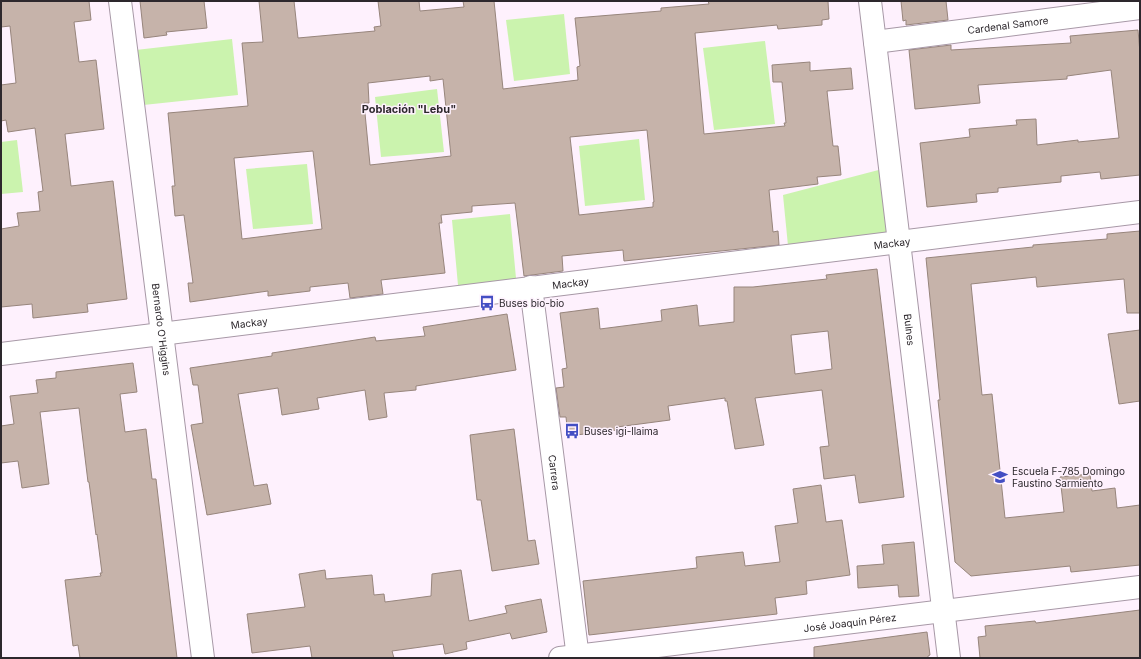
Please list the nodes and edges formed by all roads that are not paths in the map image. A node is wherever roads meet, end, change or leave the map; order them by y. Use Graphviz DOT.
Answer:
graph roads {
  1 [pos="120,1"];
  2 [pos="870,1"];
  3 [pos="1140,8"];
  4 [pos="875,42"];
  5 [pos="1140,212"];
  6 [pos="899,242"];
  7 [pos="531,287"];
  8 [pos="162,333"];
  9 [pos="1,354"];
  10 [pos="1140,587"];
  11 [pos="944,611"];
  12 [pos="572,657"];
  13 [pos="204,658"];
  14 [pos="949,658"];
  1 -- 8 [label="street, Bernardo O'Higgins"];
  2 -- 4 [label="street, Bulnes"];
  3 -- 4 [label="street, Cardenal Samore"];
  4 -- 6 [label="street, Bulnes"];
  5 -- 6 [label="street, Mackay"];
  6 -- 7 [label="street, Mackay"];
  6 -- 11 [label="street, Bulnes"];
  7 -- 8 [label="street, Mackay"];
  7 -- 12 [label="street, Carrera"];
  8 -- 9 [label="street, Mackay"];
  8 -- 13 [label="street, Bernardo O'Higgins"];
  10 -- 11 [label="street, José Joaquín Pérez"];
  11 -- 12 [label="street, José Joaquín Pérez"];
  11 -- 14 [label="street, Bulnes"];
}
